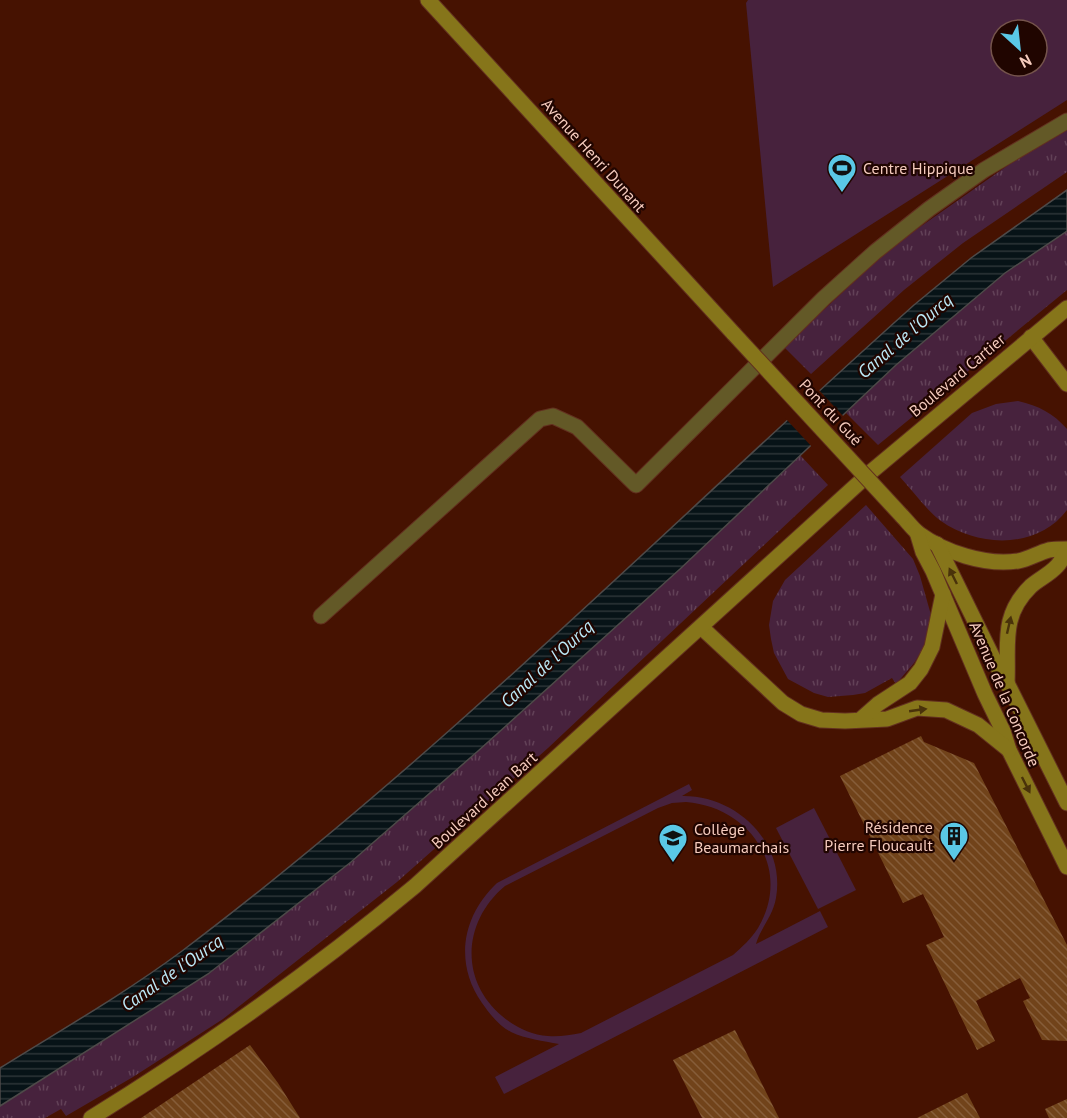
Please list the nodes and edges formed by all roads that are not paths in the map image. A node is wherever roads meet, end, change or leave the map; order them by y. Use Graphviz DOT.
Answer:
graph roads {
  1 [pos="428,0"];
  2 [pos="1067,121"];
  3 [pos="1067,308"];
  4 [pos="734,334"];
  5 [pos="1031,337"];
  6 [pos="1067,384"];
  7 [pos="872,471"];
  8 [pos="902,516"];
  9 [pos="917,532"];
  10 [pos="937,544"];
  11 [pos="1067,550"];
  12 [pos="943,594"];
  13 [pos="321,616"];
  14 [pos="701,627"];
  15 [pos="1007,683"];
  16 [pos="861,719"];
  17 [pos="1009,750"];
  18 [pos="1067,803"];
  19 [pos="1067,867"];
  20 [pos="91,1118"];
  1 -- 4 [label="street, Avenue Henri Dunant"];
  2 -- 13 [label="street"];
  3 -- 5 [label="street, Boulevard Cartier"];
  4 -- 8 [label="street, Pont du Gué, bridge"];
  5 -- 6 [label="street"];
  5 -- 7 [label="street, Boulevard Cartier"];
  7 -- 14 [label="street, Boulevard Jean Bart"];
  8 -- 9 [label="street, Avenue de la Concorde"];
  9 -- 10 [label="street, Avenue de la Concorde"];
  9 -- 12 [label="street, Avenue de la Concorde"];
  10 -- 11 [label="street"];
  15 -- 10 [label="street, Avenue de la Concorde, one-way"];
  15 -- 11 [label="street, one-way"];
  12 -- 16 [label="street"];
  12 -- 17 [label="street, Avenue de la Concorde"];
  14 -- 16 [label="street"];
  14 -- 20 [label="street, Boulevard Jean Bart"];
  15 -- 18 [label="street, Avenue de la Concorde"];
  16 -- 17 [label="street, one-way"];
  17 -- 19 [label="street, Avenue de la Concorde, one-way"];
}
